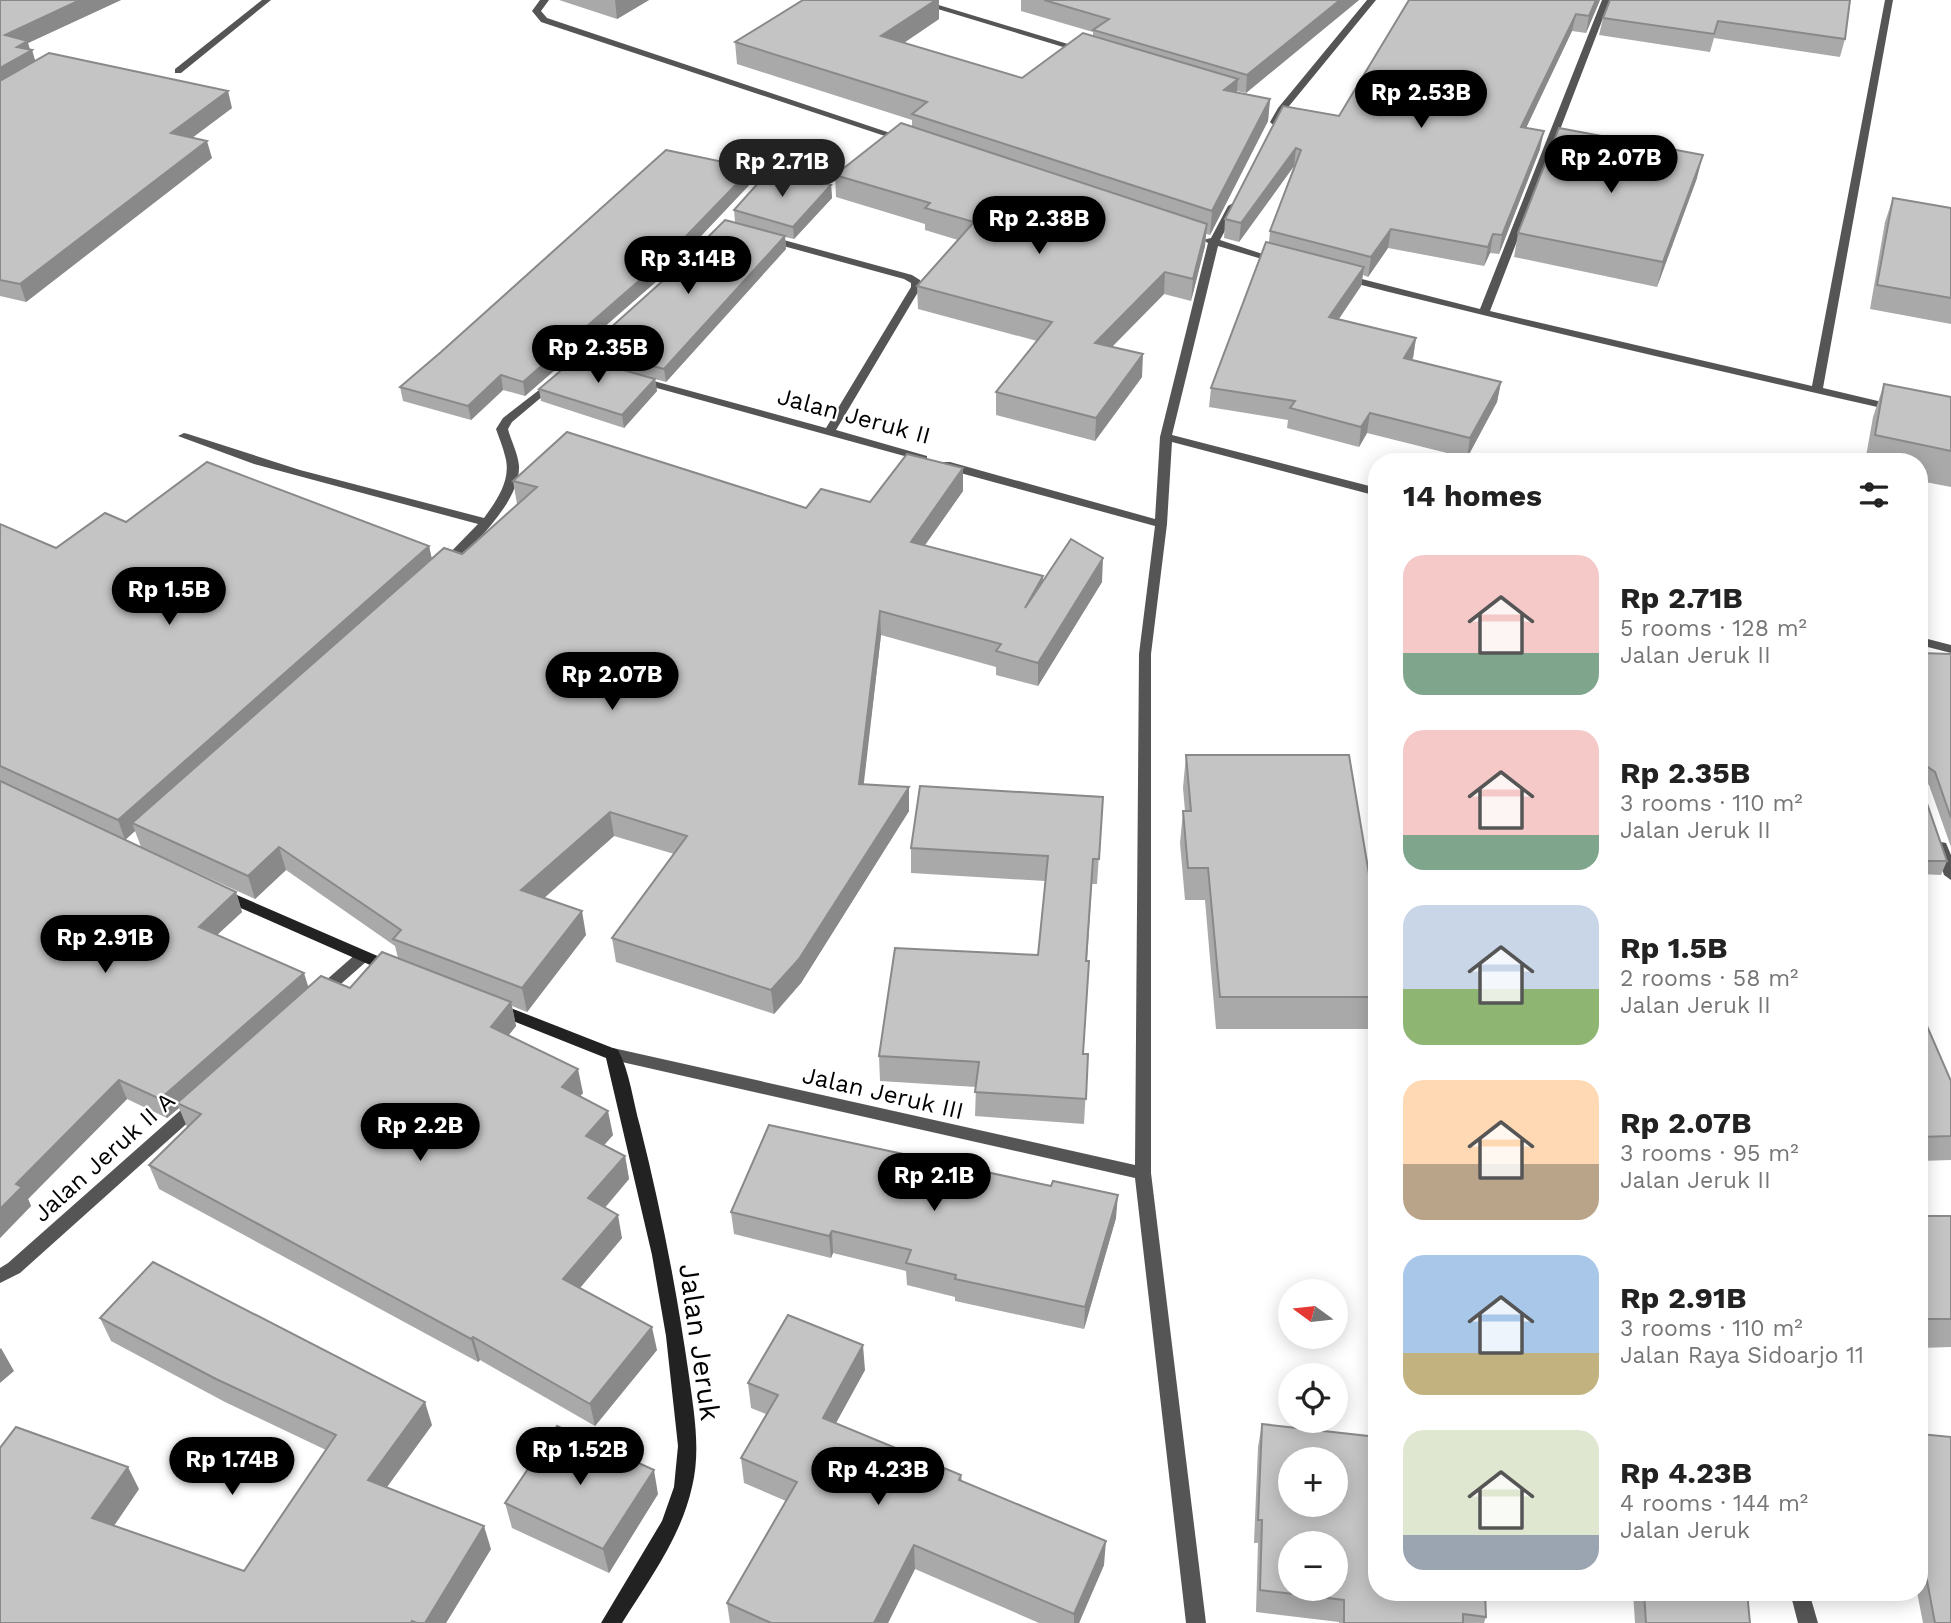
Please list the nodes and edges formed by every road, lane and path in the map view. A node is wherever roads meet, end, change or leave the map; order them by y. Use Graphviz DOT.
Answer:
graph roads {
  1 [pos="267,0"];
  2 [pos="545,0"];
  3 [pos="912,0"];
  4 [pos="1606,0"];
  5 [pos="1889,0"];
  6 [pos="1368,1"];
  7 [pos="1095,54"];
  8 [pos="178,71"];
  9 [pos="1268,106"];
  10 [pos="1281,110"];
  11 [pos="1269,134"];
  12 [pos="912,142"];
  13 [pos="1239,194"];
  14 [pos="751,234"];
  15 [pos="1201,238"];
  16 [pos="1214,242"];
  17 [pos="1286,262"];
  18 [pos="1339,276"];
  19 [pos="1484,313"];
  20 [pos="616,327"];
  21 [pos="576,363"];
  22 [pos="590,367"];
  23 [pos="630,378"];
  24 [pos="1817,391"];
  25 [pos="1911,412"];
  26 [pos="829,432"];
  27 [pos="184,436"];
  28 [pos="1166,436"];
  29 [pos="1368,490"];
  30 [pos="486,522"];
  31 [pos="1161,524"];
  32 [pos="435,573"];
  33 [pos="1928,643"];
  34 [pos="1951,649"];
  35 [pos="1938,837"];
  36 [pos="1951,875"];
  37 [pos="212,889"];
  38 [pos="362,957"];
  39 [pos="400,971"];
  40 [pos="311,1002"];
  41 [pos="488,1006"];
  42 [pos="613,1054"];
  43 [pos="209,1094"];
  44 [pos="1143,1174"];
  45 [pos="0,1276"];
  46 [pos="1802,1601"];
  47 [pos="611,1623"];
  48 [pos="1196,1623"];
  49 [pos="1808,1623"];
  1 -- 8 [label="street"];
  2 -- 12 [label="street"];
  3 -- 7 [label="street"];
  4 -- 19 [label="street"];
  5 -- 24 [label="street"];
  6 -- 10 [label="street"];
  9 -- 10 [label="street"];
  10 -- 11 [label="street"];
  13 -- 16 [label="street"];
  14 -- 26 [label="street"];
  15 -- 16 [label="street"];
  16 -- 17 [label="street"];
  16 -- 28 [label="street"];
  18 -- 19 [label="street"];
  19 -- 24 [label="street"];
  20 -- 21 [label="street"];
  21 -- 22 [label="street"];
  21 -- 30 [label="street"];
  23 -- 26 [label="street, Jalan Jeruk II"];
  24 -- 25 [label="street"];
  26 -- 31 [label="street, Jalan Jeruk II"];
  27 -- 30 [label="street"];
  28 -- 29 [label="street"];
  28 -- 31 [label="street"];
  30 -- 32 [label="street"];
  31 -- 44 [label="street"];
  33 -- 34 [label="street"];
  35 -- 36 [label="street"];
  37 -- 38 [label="street"];
  38 -- 39 [label="street"];
  38 -- 40 [label="street"];
  41 -- 42 [label="street"];
  42 -- 44 [label="street, Jalan Jeruk III"];
  42 -- 47 [label="street, Jalan Jeruk"];
  43 -- 45 [label="street, Jalan Jeruk II A"];
  44 -- 48 [label="street"];
  46 -- 49 [label="street"];
}
